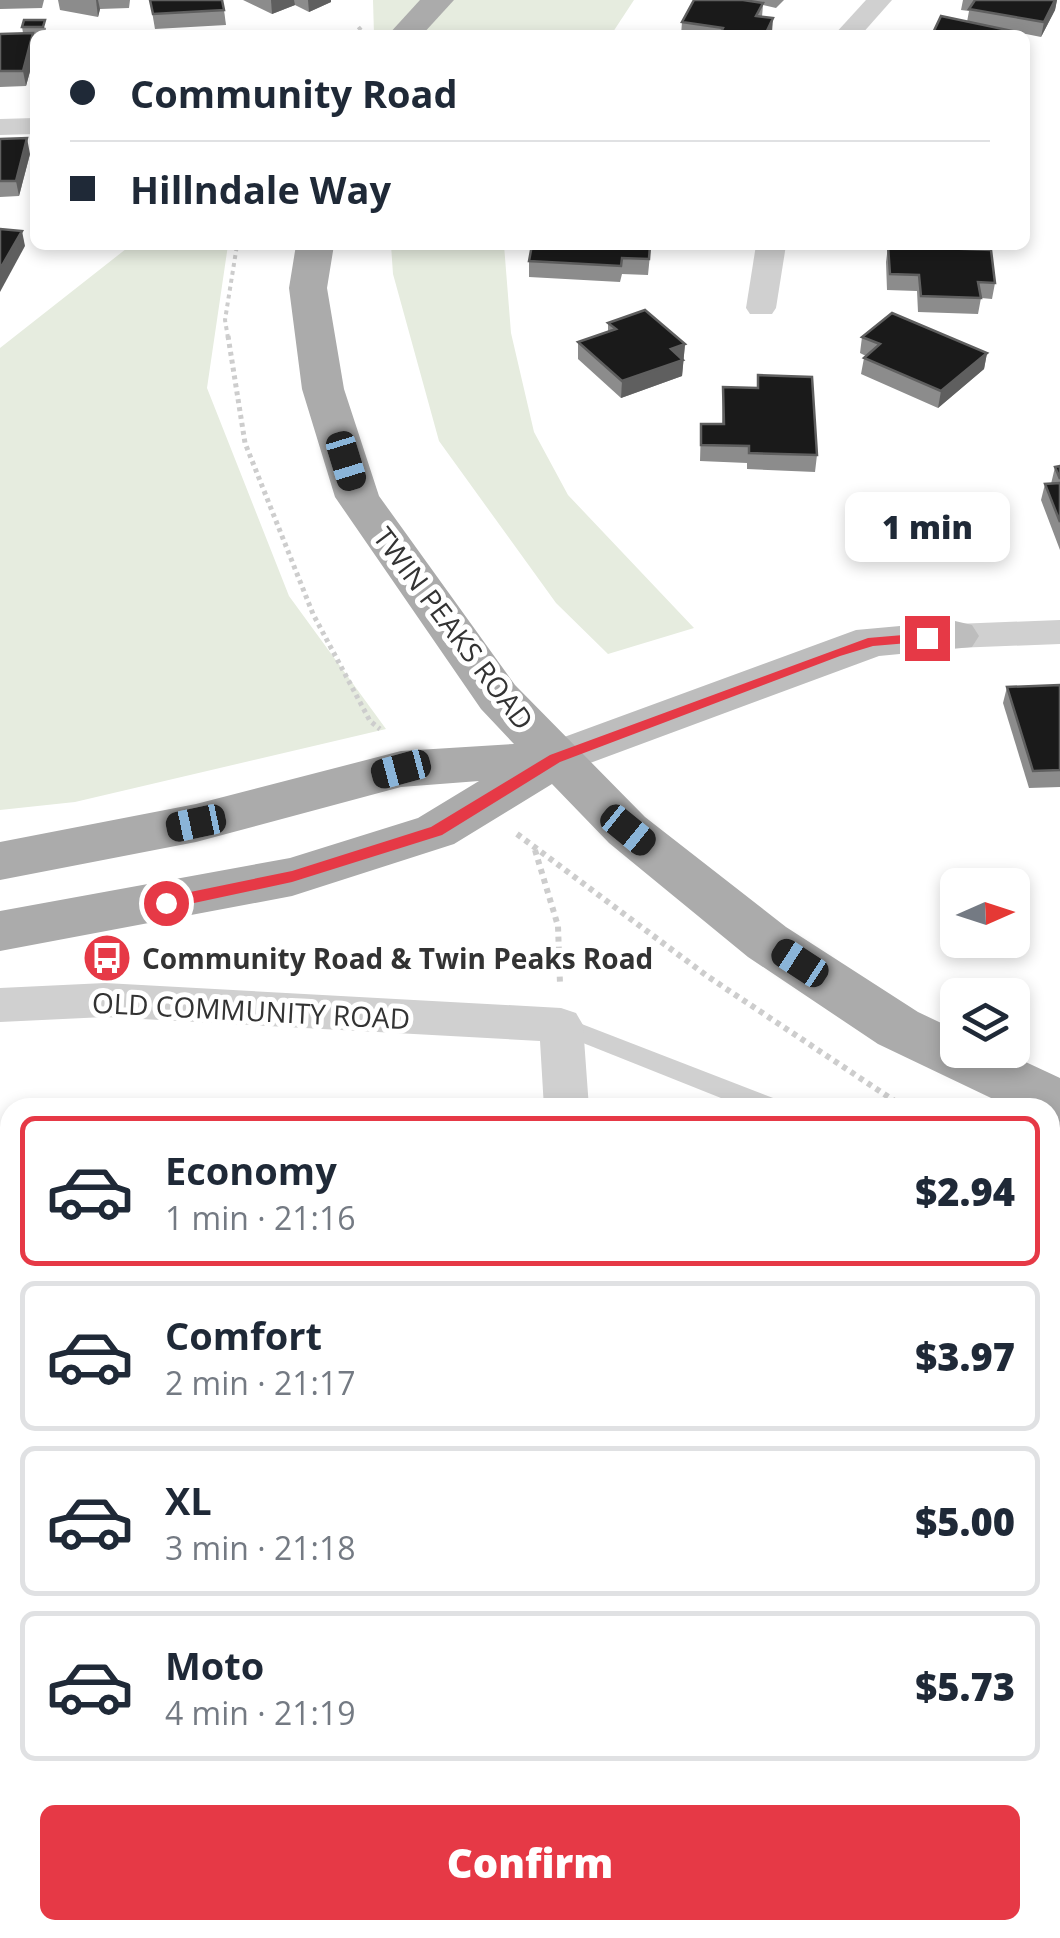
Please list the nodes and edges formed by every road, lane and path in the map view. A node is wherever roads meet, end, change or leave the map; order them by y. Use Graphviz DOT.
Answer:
graph roads {
  1 [pos="438,0"];
  2 [pos="880,0"];
  3 [pos="409,30"];
  4 [pos="852,30"];
  5 [pos="0,126"];
  6 [pos="30,126"];
  7 [pos="314,250"];
  8 [pos="771,250"];
  9 [pos="761,308"];
  10 [pos="1060,632"];
  11 [pos="955,636"];
  12 [pos="555,759"];
  13 [pos="534,846"];
  14 [pos="0,861"];
  15 [pos="0,932"];
  16 [pos="0,1005"];
  17 [pos="561,1025"];
  18 [pos="566,1098"];
  19 [pos="747,1098"];
  20 [pos="1047,1098"];
  1 -- 3 [label="main road"];
  2 -- 4 [label="street"];
  5 -- 6 [label="street"];
  7 -- 12 [label="main road, TWIN PEAKS ROAD"];
  8 -- 9 [label="street"];
  10 -- 11 [label="street"];
  11 -- 12 [label="street"];
  12 -- 14 [label="main road"];
  12 -- 15 [label="main road"];
  12 -- 20 [label="main road, TWIN PEAKS ROAD"];
  13 -- 17 [label="path"];
  16 -- 17 [label="street, OLD COMMUNITY ROAD"];
  17 -- 18 [label="street"];
  17 -- 19 [label="lane"];
}
